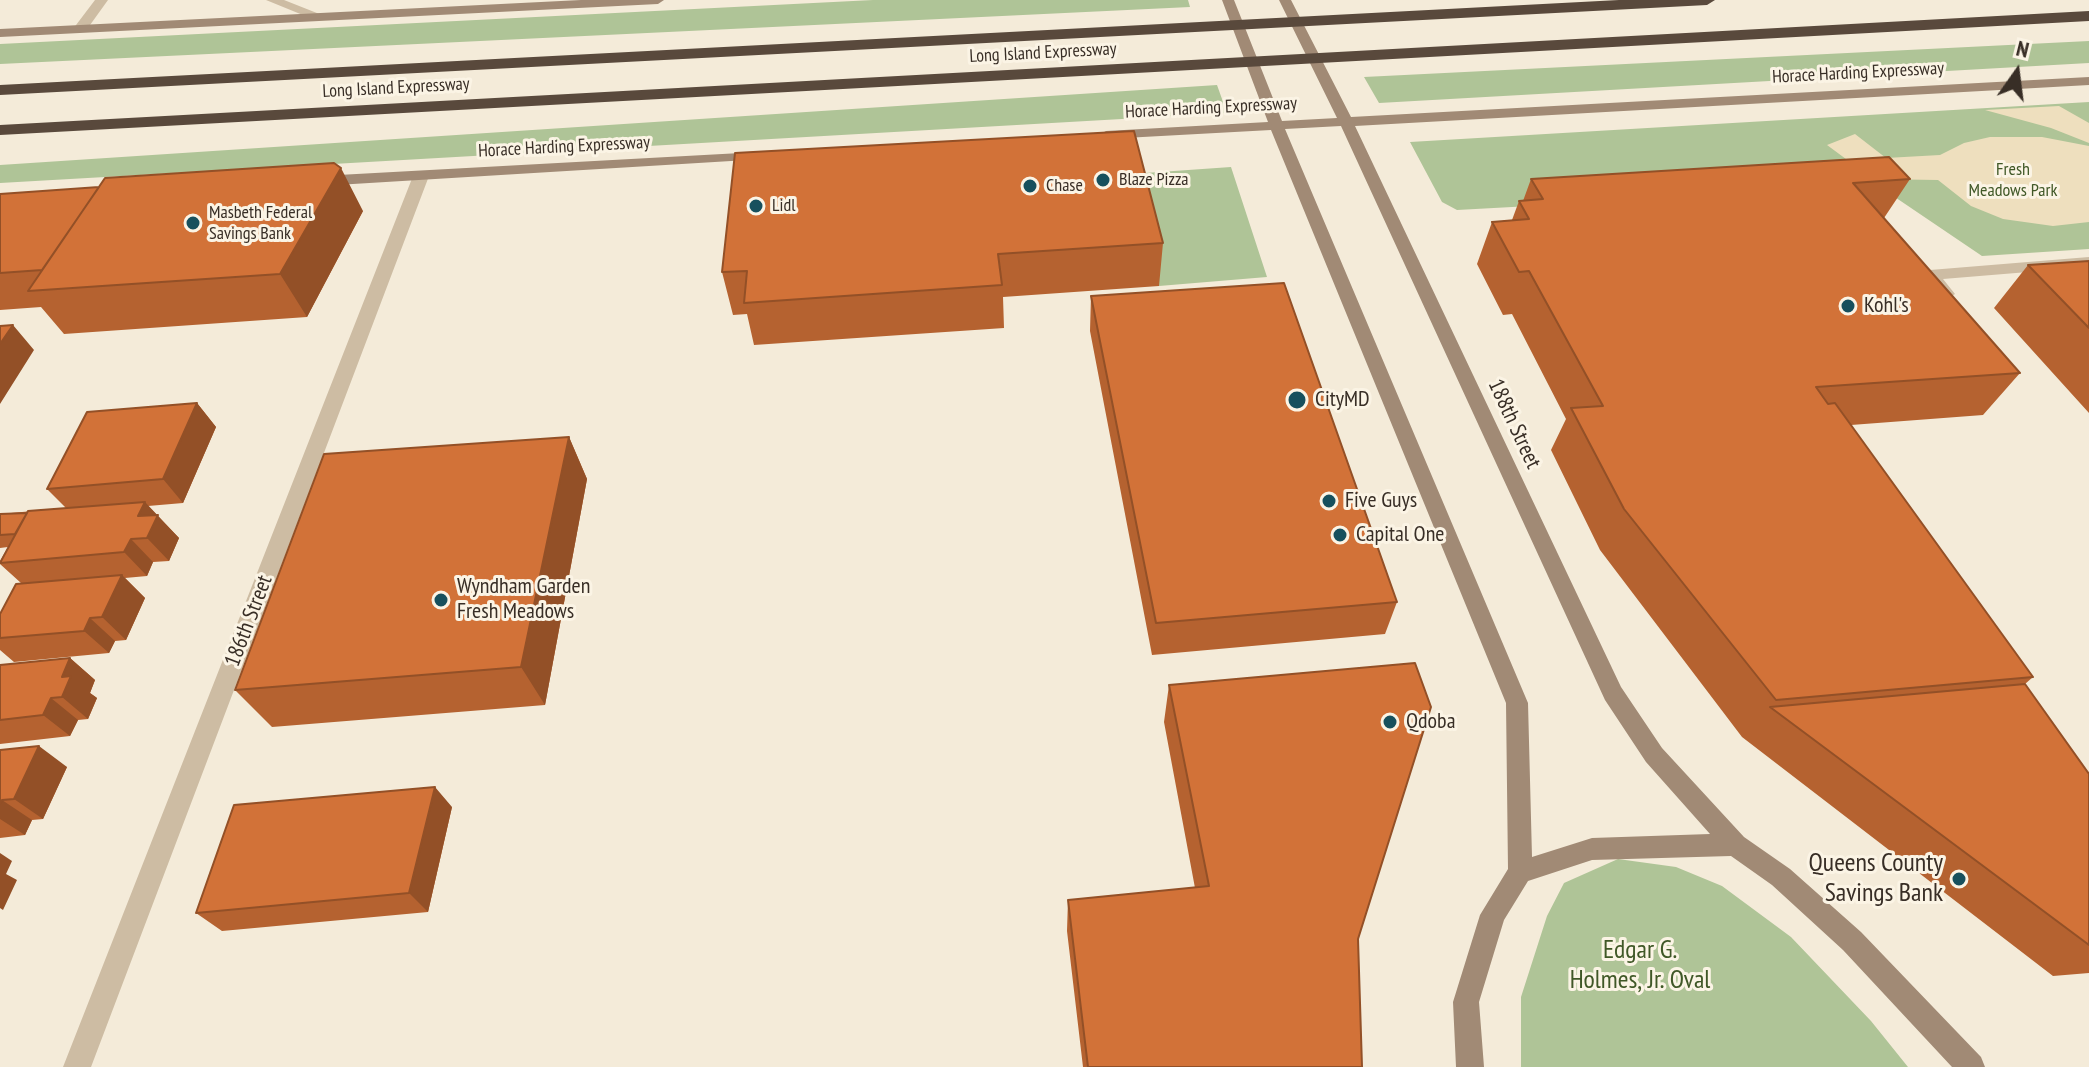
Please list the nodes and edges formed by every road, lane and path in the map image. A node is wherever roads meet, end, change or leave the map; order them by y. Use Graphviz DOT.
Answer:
graph roads {
  1 [pos="102,0"];
  2 [pos="272,0"];
  3 [pos="658,0"];
  4 [pos="1228,0"];
  5 [pos="1285,0"];
  6 [pos="1707,0"];
  7 [pos="484,4"];
  8 [pos="2089,16"];
  9 [pos="320,17"];
  10 [pos="80,29"];
  11 [pos="0,33"];
  12 [pos="2089,81"];
  13 [pos="165,82"];
  14 [pos="0,84"];
  15 [pos="0,90"];
  16 [pos="183,120"];
  17 [pos="1346,121"];
  18 [pos="1277,124"];
  19 [pos="0,130"];
  20 [pos="1085,136"];
  21 [pos="0,137"];
  22 [pos="783,154"];
  23 [pos="421,176"];
  24 [pos="296,182"];
  25 [pos="2089,262"];
  26 [pos="1962,311"];
  27 [pos="1735,845"];
  28 [pos="1520,872"];
  29 [pos="77,1067"];
  30 [pos="1470,1067"];
  31 [pos="1971,1067"];
  1 -- 10 [label="street"];
  2 -- 9 [label="street"];
  3 -- 7 [label="street"];
  4 -- 18 [label="street"];
  5 -- 17 [label="street, 188th Street"];
  6 -- 13 [label="highway, Long Island Expressway"];
  7 -- 9 [label="street"];
  8 -- 16 [label="highway, Long Island Expressway"];
  9 -- 10 [label="street"];
  10 -- 11 [label="street"];
  12 -- 17 [label="street, Horace Harding Expressway"];
  13 -- 14 [label="highway"];
  13 -- 15 [label="highway, Long Island Expressway"];
  16 -- 19 [label="highway, Long Island Expressway"];
  16 -- 21 [label="highway"];
  17 -- 18 [label="street, Horace Harding Expressway"];
  17 -- 27 [label="street, 188th Street"];
  18 -- 20 [label="street, Horace Harding Expressway"];
  18 -- 28 [label="street"];
  22 -- 23 [label="street, Horace Harding Expressway"];
  23 -- 24 [label="street, Horace Harding Expressway"];
  23 -- 29 [label="street, 186th Street"];
  25 -- 26 [label="street"];
  27 -- 28 [label="street"];
  27 -- 31 [label="street, 188th Street"];
  28 -- 30 [label="street"];
}
